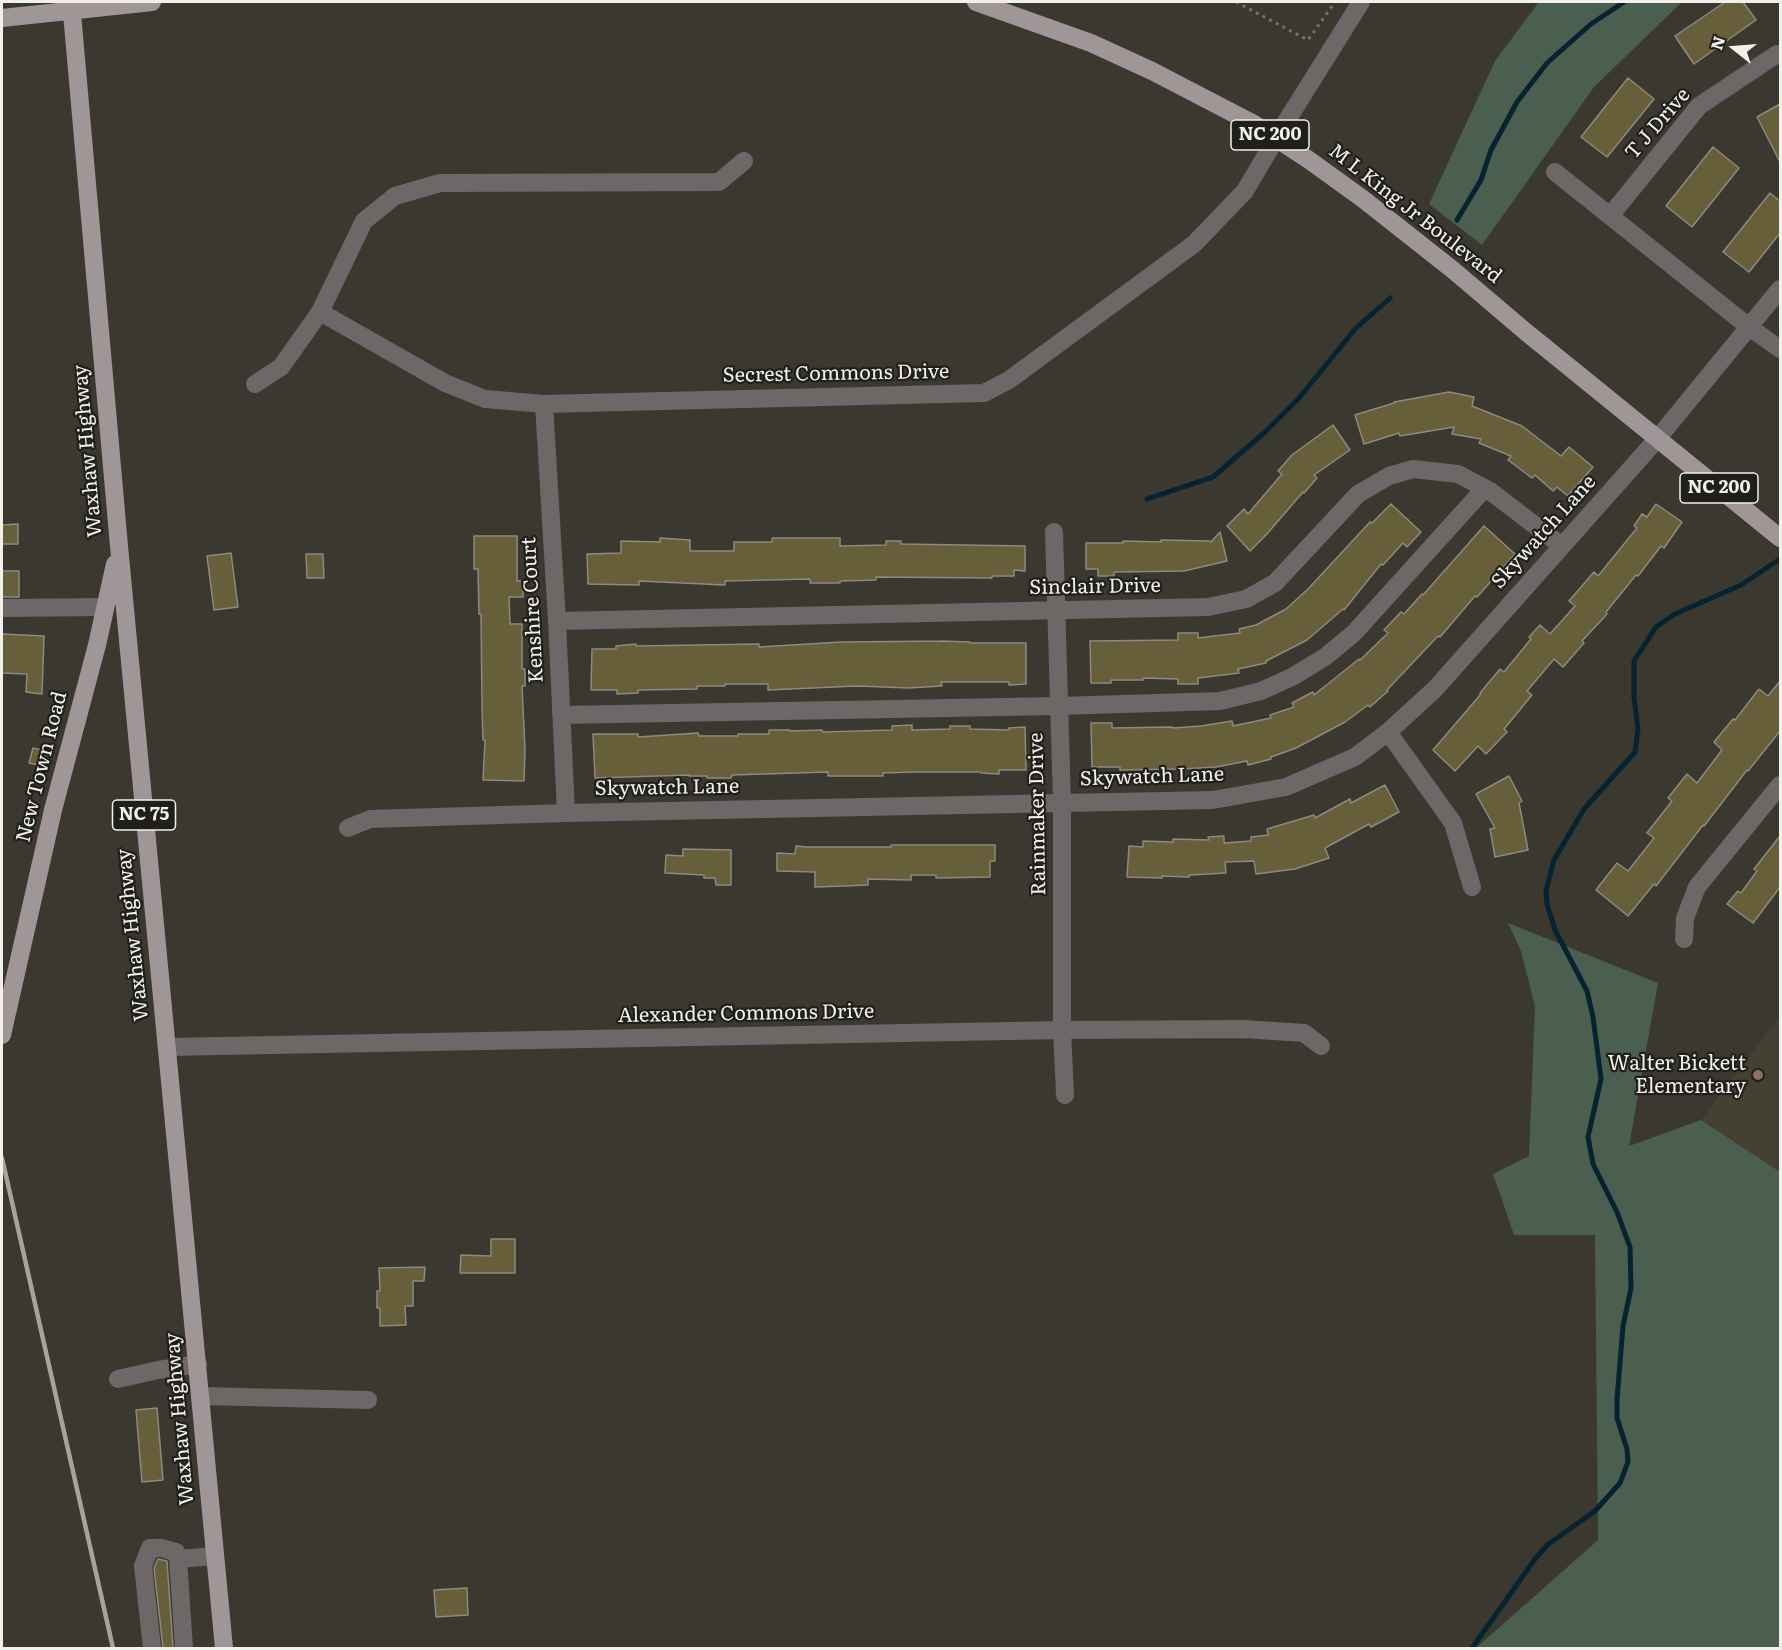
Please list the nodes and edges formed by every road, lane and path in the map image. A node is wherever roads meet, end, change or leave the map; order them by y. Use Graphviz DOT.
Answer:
graph roads {
  1 [pos="71,2"];
  2 [pos="152,2"];
  3 [pos="976,2"];
  4 [pos="1236,2"];
  5 [pos="1335,2"];
  6 [pos="1361,2"];
  7 [pos="5,17"];
  8 [pos="1780,54"];
  9 [pos="1276,138"];
  10 [pos="744,161"];
  11 [pos="1555,172"];
  12 [pos="1610,216"];
  13 [pos="1780,289"];
  14 [pos="320,312"];
  15 [pos="1749,327"];
  16 [pos="1780,349"];
  17 [pos="255,384"];
  18 [pos="544,404"];
  19 [pos="1658,438"];
  20 [pos="1485,488"];
  21 [pos="1054,532"];
  22 [pos="1780,538"];
  23 [pos="119,546"];
  24 [pos="1562,546"];
  25 [pos="2,608"];
  26 [pos="105,608"];
  27 [pos="1056,611"];
  28 [pos="557,621"];
  29 [pos="1059,706"];
  30 [pos="561,715"];
  31 [pos="1388,732"];
  32 [pos="1780,785"];
  33 [pos="1062,803"];
  34 [pos="566,813"];
  35 [pos="348,828"];
  36 [pos="1472,887"];
  37 [pos="1684,939"];
  38 [pos="1062,1030"];
  39 [pos="2,1035"];
  40 [pos="1321,1046"];
  41 [pos="167,1047"];
  42 [pos="1065,1095"];
  43 [pos="198,1364"];
  44 [pos="118,1379"];
  45 [pos="201,1396"];
  46 [pos="368,1401"];
  47 [pos="215,1556"];
  48 [pos="178,1559"];
  49 [pos="152,1648"];
  50 [pos="184,1648"];
  51 [pos="224,1648"];
  1 -- 23 [label="main road, Waxhaw Highway / NC 75"];
  2 -- 7 [label="main road"];
  3 -- 9 [label="main road, M L King Jr Boulevard / NC 200"];
  4 -- 5 [label="path"];
  6 -- 9 [label="street, Secrest Commons Drive"];
  8 -- 12 [label="street, T J Drive"];
  9 -- 18 [label="street, Secrest Commons Drive"];
  9 -- 19 [label="main road, M L King Jr Boulevard / NC 200"];
  10 -- 14 [label="street"];
  11 -- 12 [label="street"];
  12 -- 15 [label="street"];
  13 -- 15 [label="street, Skywatch Lane"];
  14 -- 17 [label="street"];
  14 -- 18 [label="street, Secrest Commons Drive"];
  15 -- 16 [label="street"];
  15 -- 19 [label="street, Skywatch Lane"];
  18 -- 28 [label="street, Kenshire Court"];
  19 -- 22 [label="main road, M L King Jr Boulevard / NC 200"];
  19 -- 24 [label="street, Skywatch Lane"];
  20 -- 24 [label="street, Sinclair Drive"];
  20 -- 27 [label="street, Sinclair Drive"];
  20 -- 29 [label="street"];
  21 -- 27 [label="street, Rainmaker Drive"];
  23 -- 26 [label="main road, New Town Road"];
  23 -- 41 [label="main road, Waxhaw Highway / NC 75"];
  24 -- 31 [label="street, Skywatch Lane"];
  25 -- 26 [label="street"];
  26 -- 39 [label="main road, New Town Road"];
  27 -- 28 [label="street, Sinclair Drive"];
  27 -- 29 [label="street, Rainmaker Drive"];
  28 -- 30 [label="street, Kenshire Court"];
  29 -- 30 [label="street"];
  29 -- 33 [label="street, Rainmaker Drive"];
  30 -- 34 [label="street, Kenshire Court"];
  31 -- 33 [label="street, Skywatch Lane"];
  31 -- 36 [label="street"];
  32 -- 37 [label="street"];
  33 -- 34 [label="street, Skywatch Lane"];
  33 -- 38 [label="street, Rainmaker Drive"];
  34 -- 35 [label="street, Skywatch Lane"];
  38 -- 40 [label="street, Alexander Commons Drive"];
  38 -- 41 [label="street, Alexander Commons Drive"];
  38 -- 42 [label="street, Rainmaker Drive"];
  41 -- 43 [label="main road, Waxhaw Highway / NC 75"];
  43 -- 44 [label="street"];
  43 -- 45 [label="main road, Waxhaw Highway / NC 75"];
  45 -- 46 [label="street"];
  45 -- 47 [label="main road, Waxhaw Highway / NC 75"];
  47 -- 48 [label="street"];
  47 -- 51 [label="main road, Waxhaw Highway / NC 75"];
  48 -- 49 [label="street"];
  48 -- 50 [label="street"];
}
